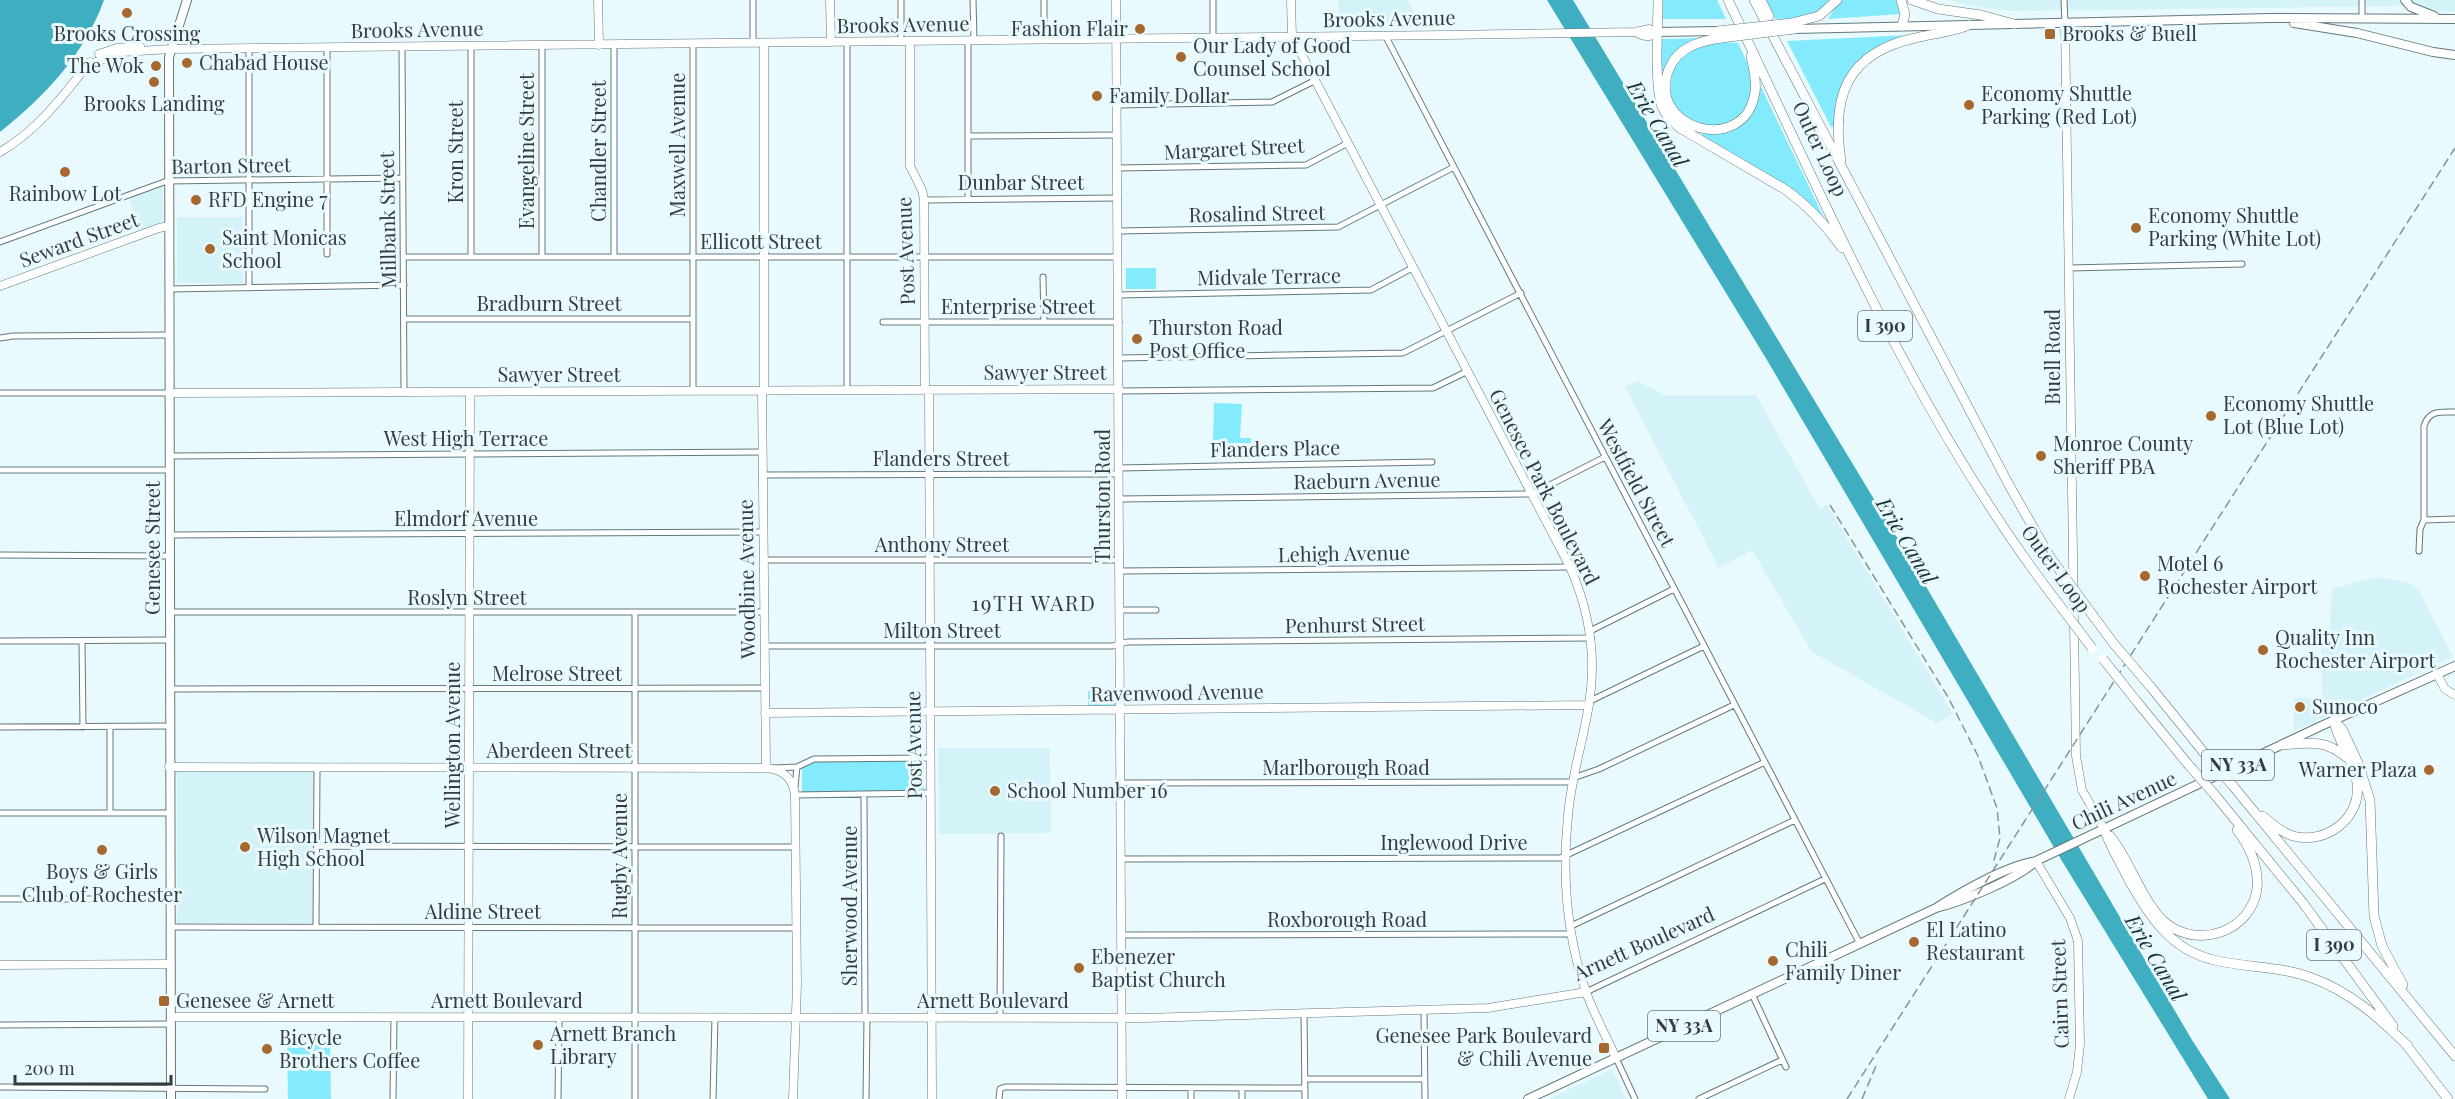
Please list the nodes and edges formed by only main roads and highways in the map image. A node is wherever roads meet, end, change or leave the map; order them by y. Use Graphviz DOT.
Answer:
graph roads {
  1 [pos="187,0"];
  2 [pos="1658,0"];
  3 [pos="1728,0"];
  4 [pos="1754,0"];
  5 [pos="1761,0"];
  6 [pos="1837,0"];
  7 [pos="1901,0"];
  8 [pos="1912,0"];
  9 [pos="2405,0"];
  10 [pos="2270,18"];
  11 [pos="2454,20"];
  12 [pos="1969,24"];
  13 [pos="2014,24"];
  14 [pos="1793,26"];
  15 [pos="1902,26"];
  16 [pos="1658,32"];
  17 [pos="1719,34"];
  18 [pos="1773,36"];
  19 [pos="1748,41"];
  20 [pos="2455,55"];
  21 [pos="1842,168"];
  22 [pos="1856,267"];
  23 [pos="2455,666"];
  24 [pos="2334,721"];
  25 [pos="2282,745"];
  26 [pos="2348,759"];
  27 [pos="2215,795"];
  28 [pos="2252,810"];
  29 [pos="2104,829"];
  30 [pos="2435,1031"];
  31 [pos="2408,1046"];
  32 [pos="2455,1056"];
  33 [pos="171,1099"];
  34 [pos="1528,1099"];
  35 [pos="2448,1099"];
  1 -- 33 [label="main road, Genesee Street"];
  2 -- 16 [label="highway"];
  3 -- 19 [label="highway, Outer Loop / I 390"];
  4 -- 18 [label="highway, Outer Loop / I 390"];
  5 -- 18 [label="highway"];
  6 -- 14 [label="highway"];
  7 -- 15 [label="highway"];
  8 -- 13 [label="highway"];
  9 -- 11 [label="main road"];
  10 -- 11 [label="main road"];
  10 -- 13 [label="main road"];
  10 -- 20 [label="main road"];
  12 -- 13 [label="main road"];
  12 -- 15 [label="main road"];
  12 -- 21 [label="highway"];
  14 -- 15 [label="main road"];
  14 -- 17 [label="highway, bridge"];
  16 -- 17 [label="main road, Brooks Avenue"];
  16 -- 22 [label="highway"];
  17 -- 19 [label="highway"];
  18 -- 21 [label="highway, Outer Loop / I 390"];
  19 -- 22 [label="highway, Outer Loop / I 390"];
  21 -- 28 [label="highway, Outer Loop / I 390, bridge"];
  22 -- 27 [label="highway, Outer Loop / I 390, bridge"];
  23 -- 24 [label="main road, Chili Avenue / NY 33A"];
  24 -- 25 [label="main road, Chili Avenue / NY 33A"];
  24 -- 26 [label="highway"];
  24 -- 30 [label="highway"];
  25 -- 26 [label="highway"];
  25 -- 29 [label="main road, Chili Avenue / NY 33A"];
  26 -- 28 [label="highway"];
  27 -- 29 [label="highway"];
  27 -- 31 [label="highway, Outer Loop / I 390"];
  28 -- 30 [label="highway, Outer Loop / I 390"];
  29 -- 31 [label="highway"];
  29 -- 34 [label="main road, Chili Avenue / NY 33A"];
  30 -- 32 [label="highway, Outer Loop / I 390"];
  31 -- 35 [label="highway, Outer Loop / I 390"];
}
